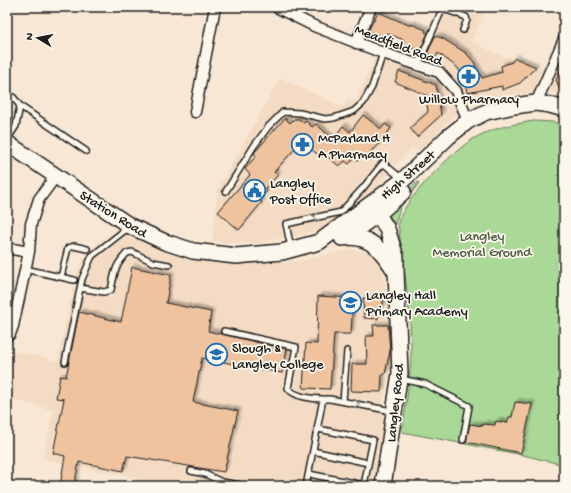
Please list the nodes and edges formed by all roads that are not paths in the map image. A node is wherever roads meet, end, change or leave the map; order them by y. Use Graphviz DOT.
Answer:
graph roads {
  1 [pos="215,7"];
  2 [pos="276,7"];
  3 [pos="371,7"];
  4 [pos="463,30"];
  5 [pos="564,39"];
  6 [pos="356,43"];
  7 [pos="383,53"];
  8 [pos="418,65"];
  9 [pos="7,93"];
  10 [pos="536,103"];
  11 [pos="20,106"];
  12 [pos="564,109"];
  13 [pos="195,112"];
  14 [pos="468,121"];
  15 [pos="448,137"];
  16 [pos="7,140"];
  17 [pos="7,143"];
  18 [pos="86,151"];
  19 [pos="56,176"];
  20 [pos="403,180"];
  21 [pos="226,191"];
  22 [pos="371,215"];
  23 [pos="130,226"];
  24 [pos="346,237"];
  25 [pos="319,242"];
  26 [pos="7,248"];
  27 [pos="88,248"];
  28 [pos="292,249"];
  29 [pos="29,252"];
  30 [pos="169,265"];
  31 [pos="25,270"];
  32 [pos="396,271"];
  33 [pos="60,277"];
  34 [pos="74,280"];
  35 [pos="80,288"];
  36 [pos="224,331"];
  37 [pos="7,335"];
  38 [pos="347,351"];
  39 [pos="65,362"];
  40 [pos="400,379"];
  41 [pos="323,399"];
  42 [pos="343,401"];
  43 [pos="395,411"];
  44 [pos="318,429"];
  45 [pos="463,440"];
  46 [pos="313,451"];
  47 [pos="368,463"];
  48 [pos="191,471"];
  49 [pos="308,474"];
  50 [pos="246,486"];
  51 [pos="306,486"];
  52 [pos="383,486"];
  1 -- 13 [label="street"];
  2 -- 6 [label="street, Meadfield Road"];
  3 -- 6 [label="street"];
  4 -- 8 [label="lane"];
  5 -- 10 [label="street"];
  6 -- 7 [label="street, Meadfield Road"];
  7 -- 8 [label="street, Meadfield Road"];
  7 -- 21 [label="lane"];
  8 -- 14 [label="street, Meadfield Road"];
  9 -- 11 [label="lane"];
  10 -- 12 [label="main road, High Street"];
  10 -- 14 [label="main road, High Street"];
  11 -- 16 [label="lane"];
  11 -- 18 [label="lane"];
  14 -- 15 [label="main road, High Street"];
  15 -- 20 [label="main road, High Street"];
  15 -- 22 [label="main road, High Street"];
  17 -- 19 [label="main road, Station Road"];
  19 -- 23 [label="main road, Station Road"];
  19 -- 29 [label="street"];
  20 -- 22 [label="main road, High Street"];
  20 -- 28 [label="lane, one-way"];
  22 -- 24 [label="main road"];
  22 -- 25 [label="main road, Station Road"];
  22 -- 32 [label="main road, Langley Road"];
  23 -- 28 [label="main road, Station Road"];
  23 -- 35 [label="lane"];
  24 -- 25 [label="main road"];
  24 -- 32 [label="main road"];
  25 -- 28 [label="main road, Station Road"];
  26 -- 29 [label="street"];
  27 -- 33 [label="lane"];
  29 -- 31 [label="street"];
  30 -- 35 [label="lane"];
  31 -- 33 [label="lane"];
  31 -- 37 [label="street"];
  32 -- 40 [label="main road, Langley Road"];
  33 -- 34 [label="lane"];
  35 -- 39 [label="lane"];
  36 -- 41 [label="lane"];
  38 -- 42 [label="lane"];
  40 -- 43 [label="main road, Langley Road"];
  40 -- 45 [label="lane"];
  41 -- 42 [label="lane"];
  41 -- 44 [label="lane"];
  42 -- 43 [label="lane, one-way"];
  43 -- 52 [label="main road, Langley Road"];
  44 -- 46 [label="lane"];
  44 -- 47 [label="lane"];
  46 -- 47 [label="lane"];
  46 -- 49 [label="lane"];
  47 -- 49 [label="lane"];
  48 -- 50 [label="lane"];
  49 -- 51 [label="lane"];
}
